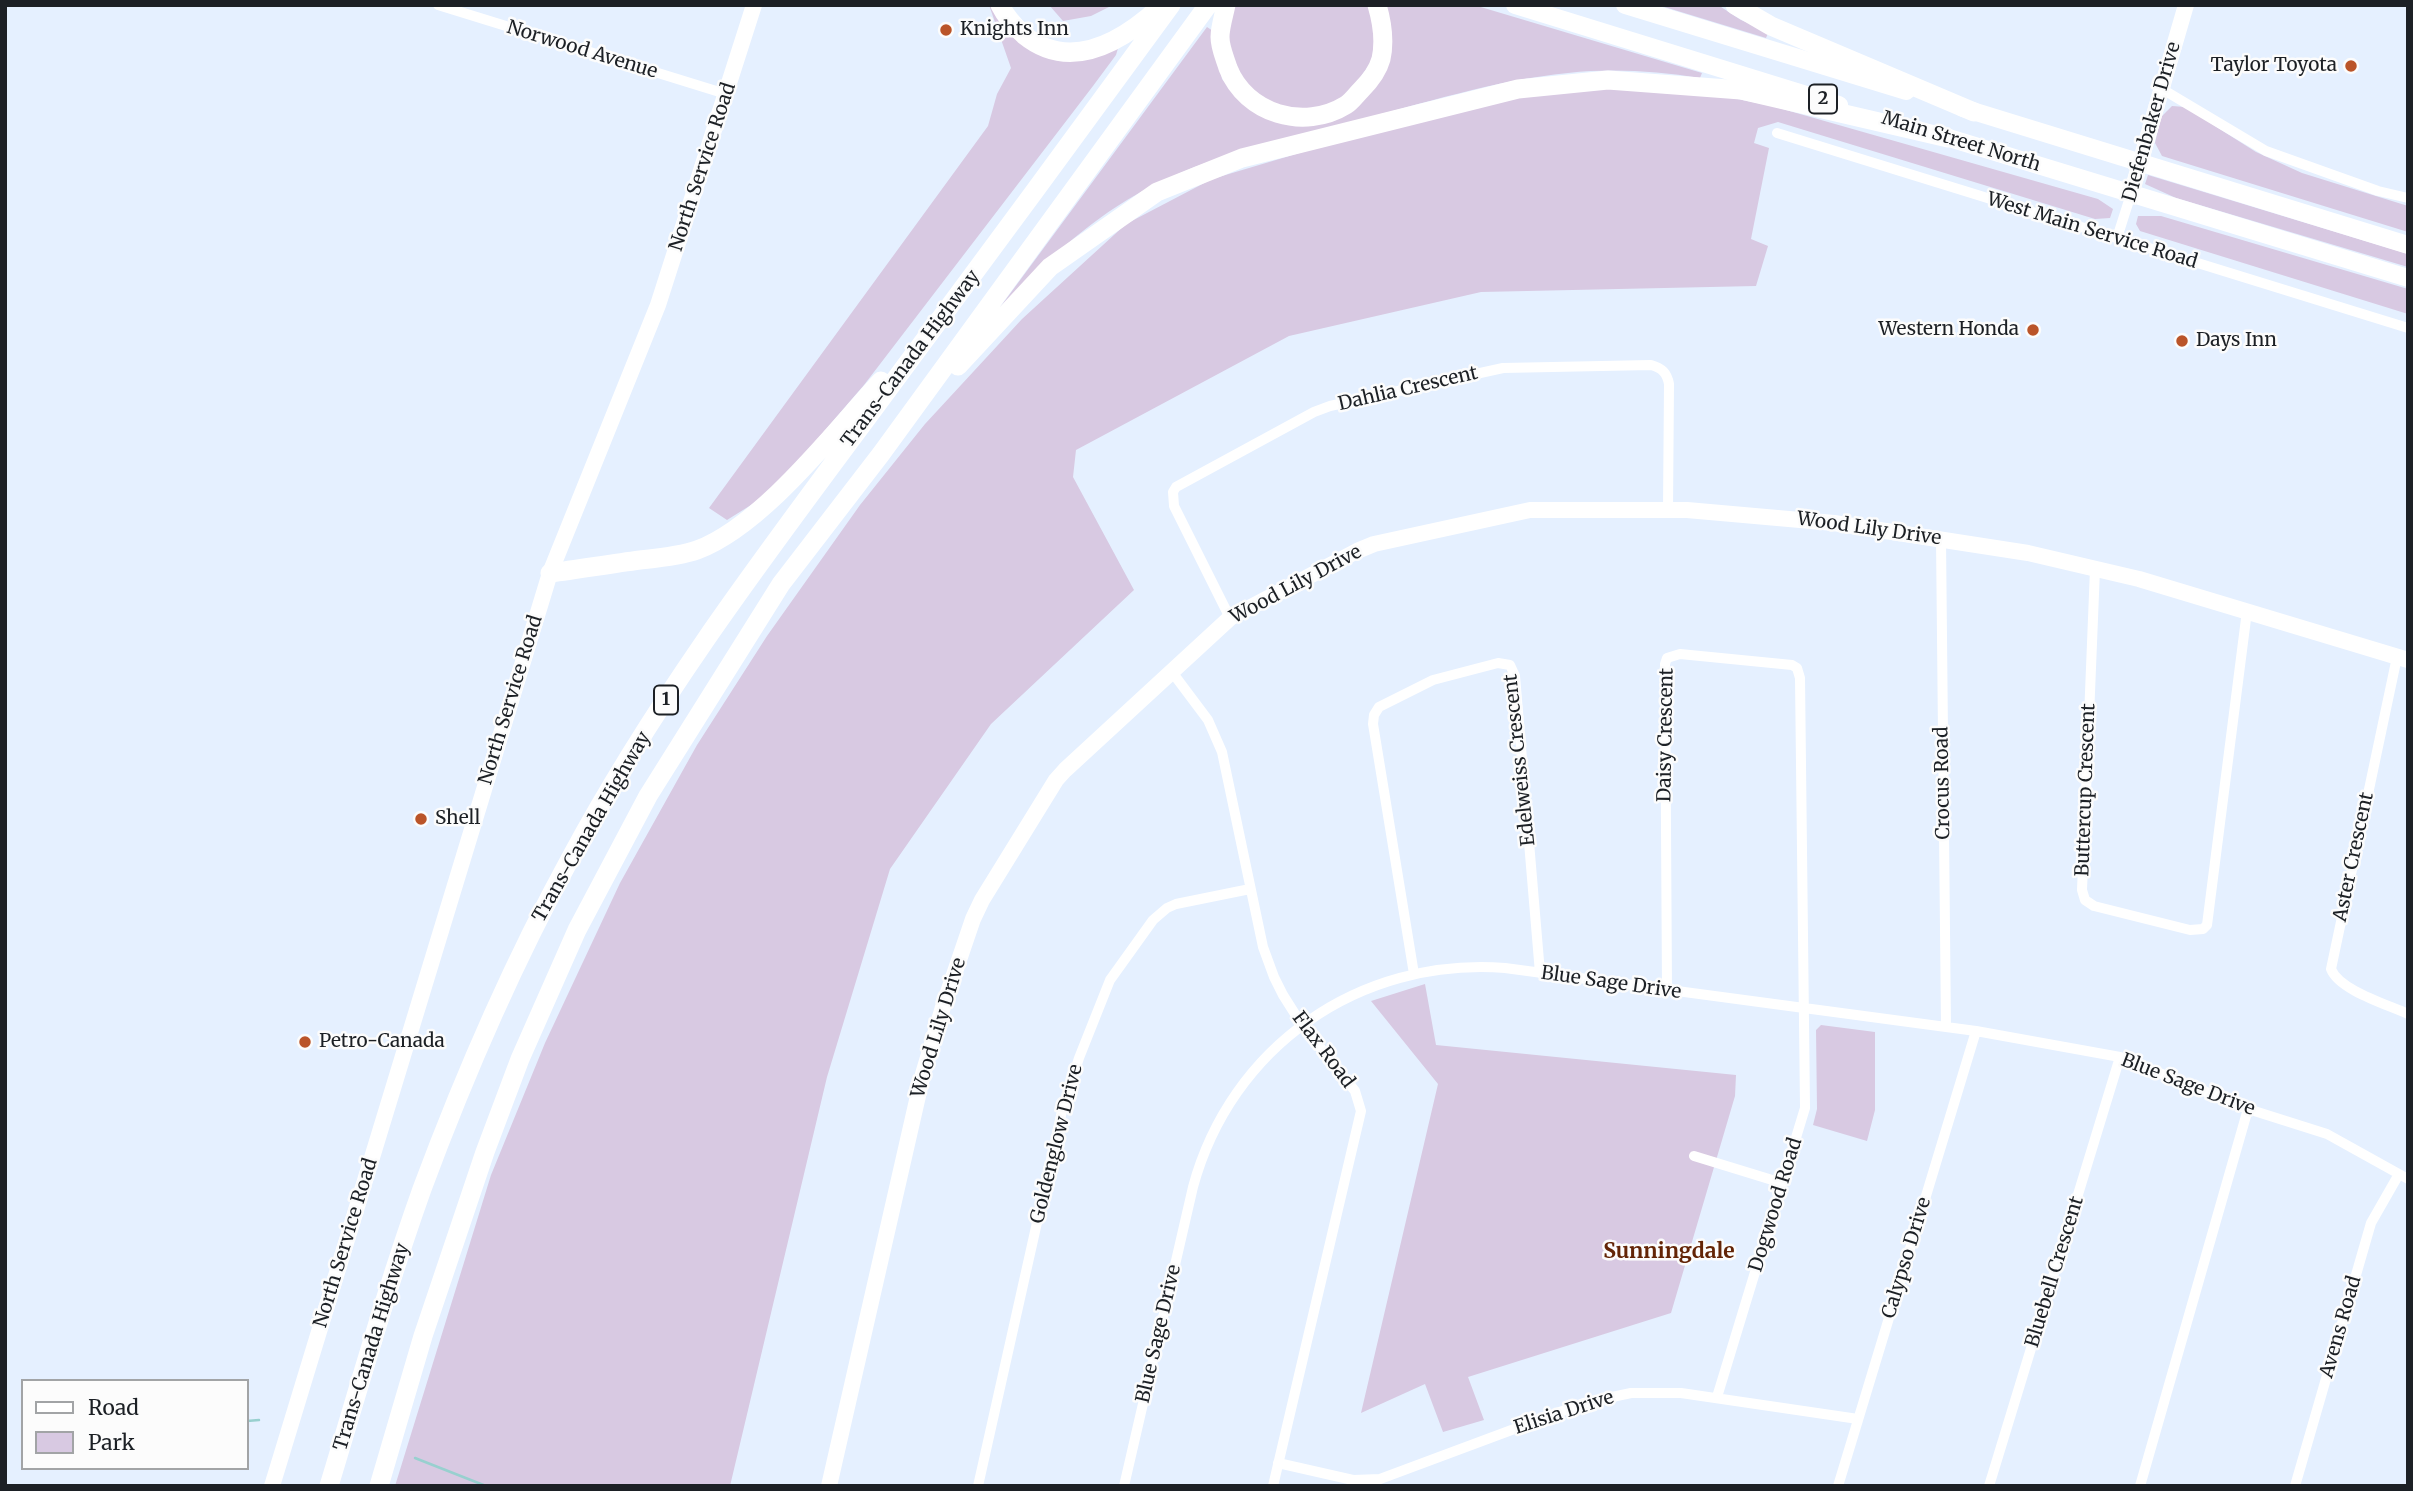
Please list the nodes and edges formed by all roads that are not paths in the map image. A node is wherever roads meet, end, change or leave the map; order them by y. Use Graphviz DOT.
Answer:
graph roads {
  1 [pos="439,5"];
  2 [pos="754,5"];
  3 [pos="1000,5"];
  4 [pos="1161,5"];
  5 [pos="1171,5"];
  6 [pos="1208,5"];
  7 [pos="1226,5"];
  8 [pos="1377,5"];
  9 [pos="1515,5"];
  10 [pos="1625,5"];
  11 [pos="1735,5"];
  12 [pos="2186,5"];
  13 [pos="2162,89"];
  14 [pos="726,94"];
  15 [pos="1974,112"];
  16 [pos="1777,134"];
  17 [pos="1948,138"];
  18 [pos="2140,163"];
  19 [pos="2131,194"];
  20 [pos="2408,198"];
  21 [pos="2117,238"];
  22 [pos="2408,245"];
  23 [pos="2408,278"];
  24 [pos="954,300"];
  25 [pos="2408,328"];
  26 [pos="881,454"];
  27 [pos="1668,510"];
  28 [pos="1941,539"];
  29 [pos="2095,569"];
  30 [pos="550,573"];
  31 [pos="2247,611"];
  32 [pos="1230,618"];
  33 [pos="2402,658"];
  34 [pos="1172,672"];
  35 [pos="1250,889"];
  36 [pos="1540,973"];
  37 [pos="1414,974"];
  38 [pos="1667,990"];
  39 [pos="1805,1008"];
  40 [pos="2408,1014"];
  41 [pos="1302,1025"];
  42 [pos="1946,1027"];
  43 [pos="1976,1031"];
  44 [pos="2120,1058"];
  45 [pos="2248,1110"];
  46 [pos="1694,1156"];
  47 [pos="2403,1176"];
  48 [pos="1782,1183"];
  49 [pos="1717,1397"];
  50 [pos="1858,1419"];
  51 [pos="1278,1463"];
  52 [pos="272,1486"];
  53 [pos="329,1486"];
  54 [pos="379,1486"];
  55 [pos="829,1486"];
  56 [pos="978,1486"];
  57 [pos="1124,1486"];
  58 [pos="1273,1486"];
  59 [pos="1838,1486"];
  60 [pos="1989,1486"];
  61 [pos="2140,1486"];
  62 [pos="2295,1486"];
  1 -- 14 [label="street, Norwood Avenue"];
  2 -- 14 [label="street, North Service Road"];
  3 -- 4 [label="highway"];
  5 -- 24 [label="highway, Trans-Canada Highway / 1"];
  6 -- 26 [label="highway, Trans-Canada Highway / 1"];
  7 -- 8 [label="highway"];
  9 -- 17 [label="main road, Main Street North / 2"];
  10 -- 15 [label="main road, Main Street North / 2"];
  11 -- 15 [label="highway"];
  12 -- 13 [label="street, Diefenbaker Drive"];
  13 -- 18 [label="street, Diefenbaker Drive"];
  13 -- 20 [label="street"];
  14 -- 30 [label="street, North Service Road"];
  15 -- 18 [label="main road, Main Street North / 2"];
  16 -- 21 [label="street, West Main Service Road"];
  17 -- 19 [label="main road, Main Street North / 2"];
  17 -- 26 [label="highway"];
  18 -- 19 [label="street, Diefenbaker Drive"];
  18 -- 22 [label="main road, Main Street North / 2"];
  19 -- 21 [label="street, Diefenbaker Drive"];
  19 -- 23 [label="main road, Main Street North / 2"];
  21 -- 25 [label="street, West Main Service Road"];
  24 -- 30 [label="highway"];
  24 -- 53 [label="highway, Trans-Canada Highway / 1"];
  26 -- 54 [label="highway, Trans-Canada Highway / 1"];
  27 -- 28 [label="street, Wood Lily Drive"];
  27 -- 32 [label="street, Wood Lily Drive"];
  27 -- 32 [label="street, Dahlia Crescent"];
  28 -- 29 [label="street, Wood Lily Drive"];
  28 -- 42 [label="street, Crocus Road"];
  29 -- 31 [label="street, Wood Lily Drive"];
  29 -- 31 [label="street, Buttercup Crescent"];
  30 -- 52 [label="street, North Service Road"];
  31 -- 33 [label="street, Wood Lily Drive"];
  32 -- 34 [label="street, Wood Lily Drive"];
  33 -- 40 [label="street, Aster Crescent"];
  34 -- 35 [label="street, Flax Road"];
  34 -- 55 [label="street, Wood Lily Drive"];
  35 -- 41 [label="street, Flax Road"];
  35 -- 56 [label="street, Goldenglow Drive"];
  36 -- 37 [label="street, Blue Sage Drive"];
  36 -- 37 [label="street, Edelweiss Crescent"];
  36 -- 38 [label="street, Blue Sage Drive"];
  37 -- 41 [label="street, Blue Sage Drive"];
  38 -- 39 [label="street, Blue Sage Drive"];
  38 -- 39 [label="street, Daisy Crescent"];
  39 -- 42 [label="street, Blue Sage Drive"];
  39 -- 48 [label="street, Dogwood Road"];
  41 -- 51 [label="street, Flax Road"];
  41 -- 57 [label="street, Blue Sage Drive"];
  42 -- 43 [label="street, Blue Sage Drive"];
  43 -- 44 [label="street, Blue Sage Drive"];
  43 -- 50 [label="street, Calypso Drive"];
  44 -- 45 [label="street, Blue Sage Drive"];
  44 -- 60 [label="street, Bluebell Crescent"];
  45 -- 47 [label="street, Blue Sage Drive"];
  45 -- 61 [label="street"];
  46 -- 48 [label="street"];
  47 -- 62 [label="street, Avens Road"];
  48 -- 49 [label="street, Dogwood Road"];
  49 -- 50 [label="street, Elisia Drive"];
  49 -- 51 [label="street, Elisia Drive"];
  50 -- 59 [label="street, Calypso Drive"];
  51 -- 58 [label="street, Flax Road"];
}
